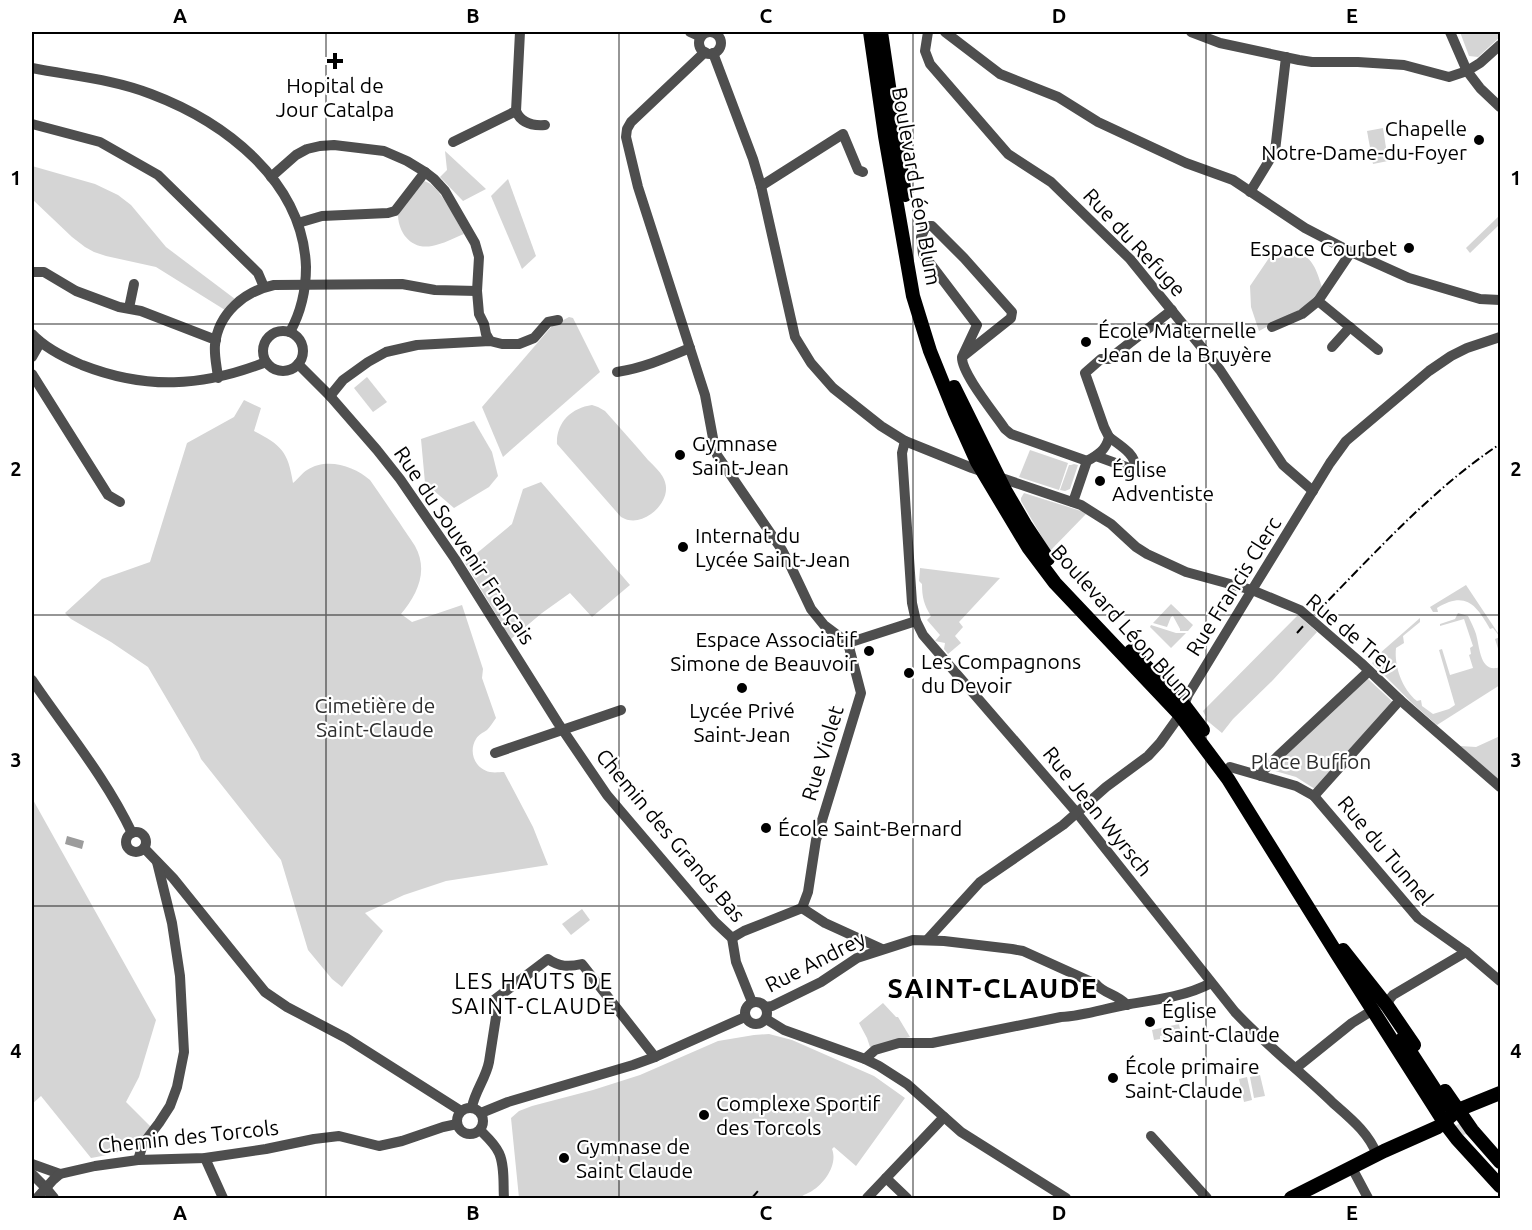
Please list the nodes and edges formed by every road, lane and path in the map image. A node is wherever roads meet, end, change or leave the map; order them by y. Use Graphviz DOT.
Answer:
graph roads {
  1 [pos="520,32"];
  2 [pos="690,32"];
  3 [pos="870,32"];
  4 [pos="881,32"];
  5 [pos="928,32"];
  6 [pos="945,32"];
  7 [pos="1191,32"];
  8 [pos="1450,32"];
  9 [pos="722,34"];
  10 [pos="701,38"];
  11 [pos="1500,45"];
  12 [pos="709,53"];
  13 [pos="1286,57"];
  14 [pos="32,68"];
  15 [pos="1467,71"];
  16 [pos="1500,107"];
  17 [pos="516,111"];
  18 [pos="32,124"];
  19 [pos="544,125"];
  20 [pos="453,142"];
  21 [pos="425,172"];
  22 [pos="863,172"];
  23 [pos="272,177"];
  24 [pos="761,186"];
  25 [pos="1250,192"];
  26 [pos="298,223"];
  27 [pos="1351,252"];
  28 [pos="32,272"];
  29 [pos="134,284"];
  30 [pos="306,284"];
  31 [pos="264,287"];
  32 [pos="477,291"];
  33 [pos="1500,300"];
  34 [pos="1318,301"];
  35 [pos="129,308"];
  36 [pos="1172,310"];
  37 [pos="558,320"];
  38 [pos="1272,327"];
  39 [pos="1350,327"];
  40 [pos="290,332"];
  41 [pos="32,334"];
  42 [pos="1500,337"];
  43 [pos="216,340"];
  44 [pos="490,341"];
  45 [pos="40,343"];
  46 [pos="1332,347"];
  47 [pos="690,348"];
  48 [pos="1378,350"];
  49 [pos="32,357"];
  50 [pos="962,357"];
  51 [pos="266,362"];
  52 [pos="298,364"];
  53 [pos="617,372"];
  54 [pos="32,374"];
  55 [pos="218,378"];
  56 [pos="330,396"];
  57 [pos="1109,438"];
  58 [pos="905,441"];
  59 [pos="970,448"];
  60 [pos="1092,459"];
  61 [pos="959,463"];
  62 [pos="983,472"];
  63 [pos="999,477"];
  64 [pos="1024,485"];
  65 [pos="1313,491"];
  66 [pos="120,502"];
  67 [pos="1073,502"];
  68 [pos="1041,550"];
  69 [pos="1252,590"];
  70 [pos="916,621"];
  71 [pos="848,643"];
  72 [pos="1369,671"];
  73 [pos="32,680"];
  74 [pos="1400,700"];
  75 [pos="621,710"];
  76 [pos="1182,710"];
  77 [pos="563,731"];
  78 [pos="495,753"];
  79 [pos="1230,767"];
  80 [pos="1261,776"];
  81 [pos="1500,787"];
  82 [pos="1314,796"];
  83 [pos="1077,813"];
  84 [pos="157,860"];
  85 [pos="173,878"];
  86 [pos="162,884"];
  87 [pos="802,908"];
  88 [pos="732,938"];
  89 [pos="927,940"];
  90 [pos="882,949"];
  91 [pos="1340,952"];
  92 [pos="1466,952"];
  93 [pos="1500,981"];
  94 [pos="1211,983"];
  95 [pos="752,1002"];
  96 [pos="1127,1005"];
  97 [pos="1388,1007"];
  98 [pos="1373,1011"];
  99 [pos="766,1013"];
  100 [pos="745,1017"];
  101 [pos="655,1057"];
  102 [pos="865,1059"];
  103 [pos="1296,1068"];
  104 [pos="1500,1093"];
  105 [pos="1500,1098"];
  106 [pos="477,1110"];
  107 [pos="461,1112"];
  108 [pos="1459,1112"];
  109 [pos="944,1117"];
  110 [pos="458,1124"];
  111 [pos="480,1130"];
  112 [pos="1453,1130"];
  113 [pos="1151,1136"];
  114 [pos="1381,1153"];
  115 [pos="205,1158"];
  116 [pos="138,1160"];
  117 [pos="1500,1162"];
  118 [pos="32,1164"];
  119 [pos="1352,1168"];
  120 [pos="32,1174"];
  121 [pos="60,1174"];
  122 [pos="1500,1176"];
  123 [pos="886,1178"];
  124 [pos="1500,1186"];
  125 [pos="45,1187"];
  126 [pos="37,1198"];
  127 [pos="54,1198"];
  128 [pos="223,1198"];
  129 [pos="504,1198"];
  130 [pos="867,1198"];
  131 [pos="907,1198"];
  132 [pos="1066,1198"];
  133 [pos="1206,1198"];
  134 [pos="1291,1198"];
  135 [pos="1368,1198"];
  1 -- 17 [label="street"];
  2 -- 10 [label="street"];
  3 -- 59 [label="main road, Boulevard Léon Blum"];
  4 -- 63 [label="main road, Boulevard Léon Blum"];
  5 -- 36 [label="street, Rue du Refuge"];
  6 -- 25 [label="street"];
  7 -- 13 [label="street"];
  8 -- 15 [label="street"];
  9 -- 10 [label="street"];
  9 -- 12 [label="street"];
  10 -- 12 [label="street"];
  11 -- 15 [label="street"];
  12 -- 24 [label="street, Rue de Trey"];
  12 -- 47 [label="street"];
  13 -- 15 [label="street"];
  13 -- 25 [label="street"];
  14 -- 23 [label="street"];
  15 -- 16 [label="street"];
  17 -- 19 [label="street"];
  17 -- 20 [label="street"];
  18 -- 31 [label="street"];
  21 -- 23 [label="street"];
  21 -- 26 [label="street"];
  21 -- 32 [label="street"];
  22 -- 24 [label="street"];
  23 -- 26 [label="street"];
  24 -- 58 [label="street, Rue de Trey"];
  25 -- 27 [label="street"];
  26 -- 30 [label="street"];
  27 -- 33 [label="street"];
  27 -- 34 [label="street"];
  28 -- 35 [label="street"];
  29 -- 35 [label="street"];
  30 -- 31 [label="street"];
  30 -- 32 [label="street"];
  30 -- 40 [label="street"];
  31 -- 43 [label="street"];
  32 -- 44 [label="street"];
  34 -- 38 [label="street"];
  34 -- 39 [label="street"];
  35 -- 43 [label="street"];
  36 -- 57 [label="street"];
  36 -- 65 [label="street, Rue du Refuge"];
  37 -- 44 [label="street"];
  39 -- 46 [label="street"];
  39 -- 48 [label="street"];
  40 -- 51 [label="street"];
  40 -- 52 [label="street"];
  41 -- 45 [label="street"];
  42 -- 65 [label="street, Rue Francis Clerc"];
  43 -- 55 [label="street"];
  44 -- 56 [label="street"];
  45 -- 49 [label="street"];
  45 -- 55 [label="street"];
  47 -- 53 [label="street"];
  47 -- 71 [label="street"];
  50 -- 50 [label="street"];
  50 -- 60 [label="street"];
  51 -- 52 [label="street"];
  51 -- 55 [label="street"];
  52 -- 56 [label="street, Rue du Souvenir Français"];
  54 -- 66 [label="street"];
  56 -- 77 [label="street, Rue du Souvenir Français"];
  57 -- 60 [label="street"];
  57 -- 60 [label="street"];
  58 -- 61 [label="street, Rue de Trey"];
  58 -- 70 [label="street, Rue Jean Wyrsch"];
  59 -- 61 [label="street"];
  59 -- 62 [label="main road, Boulevard Léon Blum"];
  60 -- 67 [label="street"];
  61 -- 62 [label="street, Rue de Trey"];
  62 -- 63 [label="street, Rue de Trey"];
  62 -- 76 [label="main road, Boulevard Léon Blum"];
  63 -- 64 [label="street, Rue de Trey"];
  63 -- 68 [label="main road, Boulevard Léon Blum"];
  64 -- 67 [label="street, Rue de Trey"];
  64 -- 68 [label="street, Boulevard Léon Blum"];
  65 -- 69 [label="street, Rue Francis Clerc"];
  67 -- 69 [label="street, Rue de Trey"];
  68 -- 76 [label="main road, Boulevard Léon Blum"];
  69 -- 72 [label="street, Rue de Trey"];
  69 -- 76 [label="street, Rue Francis Clerc"];
  70 -- 71 [label="street"];
  70 -- 83 [label="street, Rue Jean Wyrsch"];
  71 -- 87 [label="street, Rue Violet"];
  72 -- 74 [label="street, Rue de Trey"];
  72 -- 80 [label="street"];
  73 -- 84 [label="street"];
  74 -- 81 [label="street, Rue de Trey"];
  74 -- 82 [label="street"];
  75 -- 77 [label="street"];
  76 -- 79 [label="main road, Boulevard Léon Blum"];
  76 -- 83 [label="street, Rue Francis Clerc"];
  76 -- 91 [label="main road, Boulevard Léon Blum"];
  77 -- 78 [label="street"];
  77 -- 88 [label="street, Chemin des Grands Bas"];
  79 -- 80 [label="street, Rue du Tunnel"];
  79 -- 91 [label="main road, Boulevard Léon Blum"];
  80 -- 82 [label="street, Rue du Tunnel"];
  82 -- 92 [label="street, Rue du Tunnel"];
  83 -- 89 [label="street, Rue Francis Clerc"];
  83 -- 94 [label="street, Rue Jean Wyrsch"];
  84 -- 85 [label="street"];
  84 -- 86 [label="street"];
  85 -- 86 [label="street"];
  85 -- 107 [label="street"];
  86 -- 116 [label="street"];
  87 -- 88 [label="street"];
  87 -- 90 [label="street, Rue Andrey"];
  88 -- 95 [label="street, Chemin des Grands Bas"];
  89 -- 90 [label="street, Rue Andrey"];
  89 -- 96 [label="street, Rue Andrey"];
  90 -- 99 [label="street, Rue Andrey"];
  91 -- 97 [label="main road"];
  91 -- 98 [label="main road, Boulevard Léon Blum"];
  91 -- 108 [label="main road"];
  92 -- 93 [label="street, Rue du Tunnel"];
  92 -- 97 [label="street"];
  94 -- 96 [label="street"];
  94 -- 103 [label="street, Rue Jean Wyrsch"];
  95 -- 99 [label="street"];
  95 -- 100 [label="street"];
  96 -- 102 [label="street"];
  97 -- 108 [label="main road"];
  98 -- 103 [label="street"];
  98 -- 112 [label="main road, Boulevard Léon Blum"];
  99 -- 100 [label="street"];
  99 -- 102 [label="street"];
  100 -- 101 [label="street"];
  101 -- 106 [label="street"];
  101 -- 106 [label="street"];
  102 -- 109 [label="street"];
  103 -- 114 [label="street, Rue Jean Wyrsch"];
  104 -- 108 [label="main road"];
  105 -- 108 [label="main road"];
  106 -- 107 [label="street"];
  106 -- 111 [label="street"];
  107 -- 110 [label="street"];
  108 -- 112 [label="main road"];
  108 -- 117 [label="main road"];
  109 -- 123 [label="street"];
  109 -- 132 [label="street"];
  110 -- 111 [label="street"];
  110 -- 115 [label="street, Chemin des Torcols"];
  111 -- 129 [label="street"];
  112 -- 114 [label="main road"];
  112 -- 122 [label="main road"];
  112 -- 124 [label="main road"];
  113 -- 133 [label="street"];
  114 -- 119 [label="main road"];
  115 -- 116 [label="street, Chemin des Torcols"];
  115 -- 128 [label="street"];
  116 -- 121 [label="street, Chemin des Torcols"];
  118 -- 121 [label="street"];
  119 -- 134 [label="main road"];
  119 -- 135 [label="street"];
  120 -- 125 [label="street"];
  121 -- 125 [label="street, Chemin des Torcols"];
  123 -- 130 [label="street"];
  123 -- 131 [label="street"];
  125 -- 126 [label="street, Chemin des Torcols"];
  125 -- 127 [label="street"];
}
